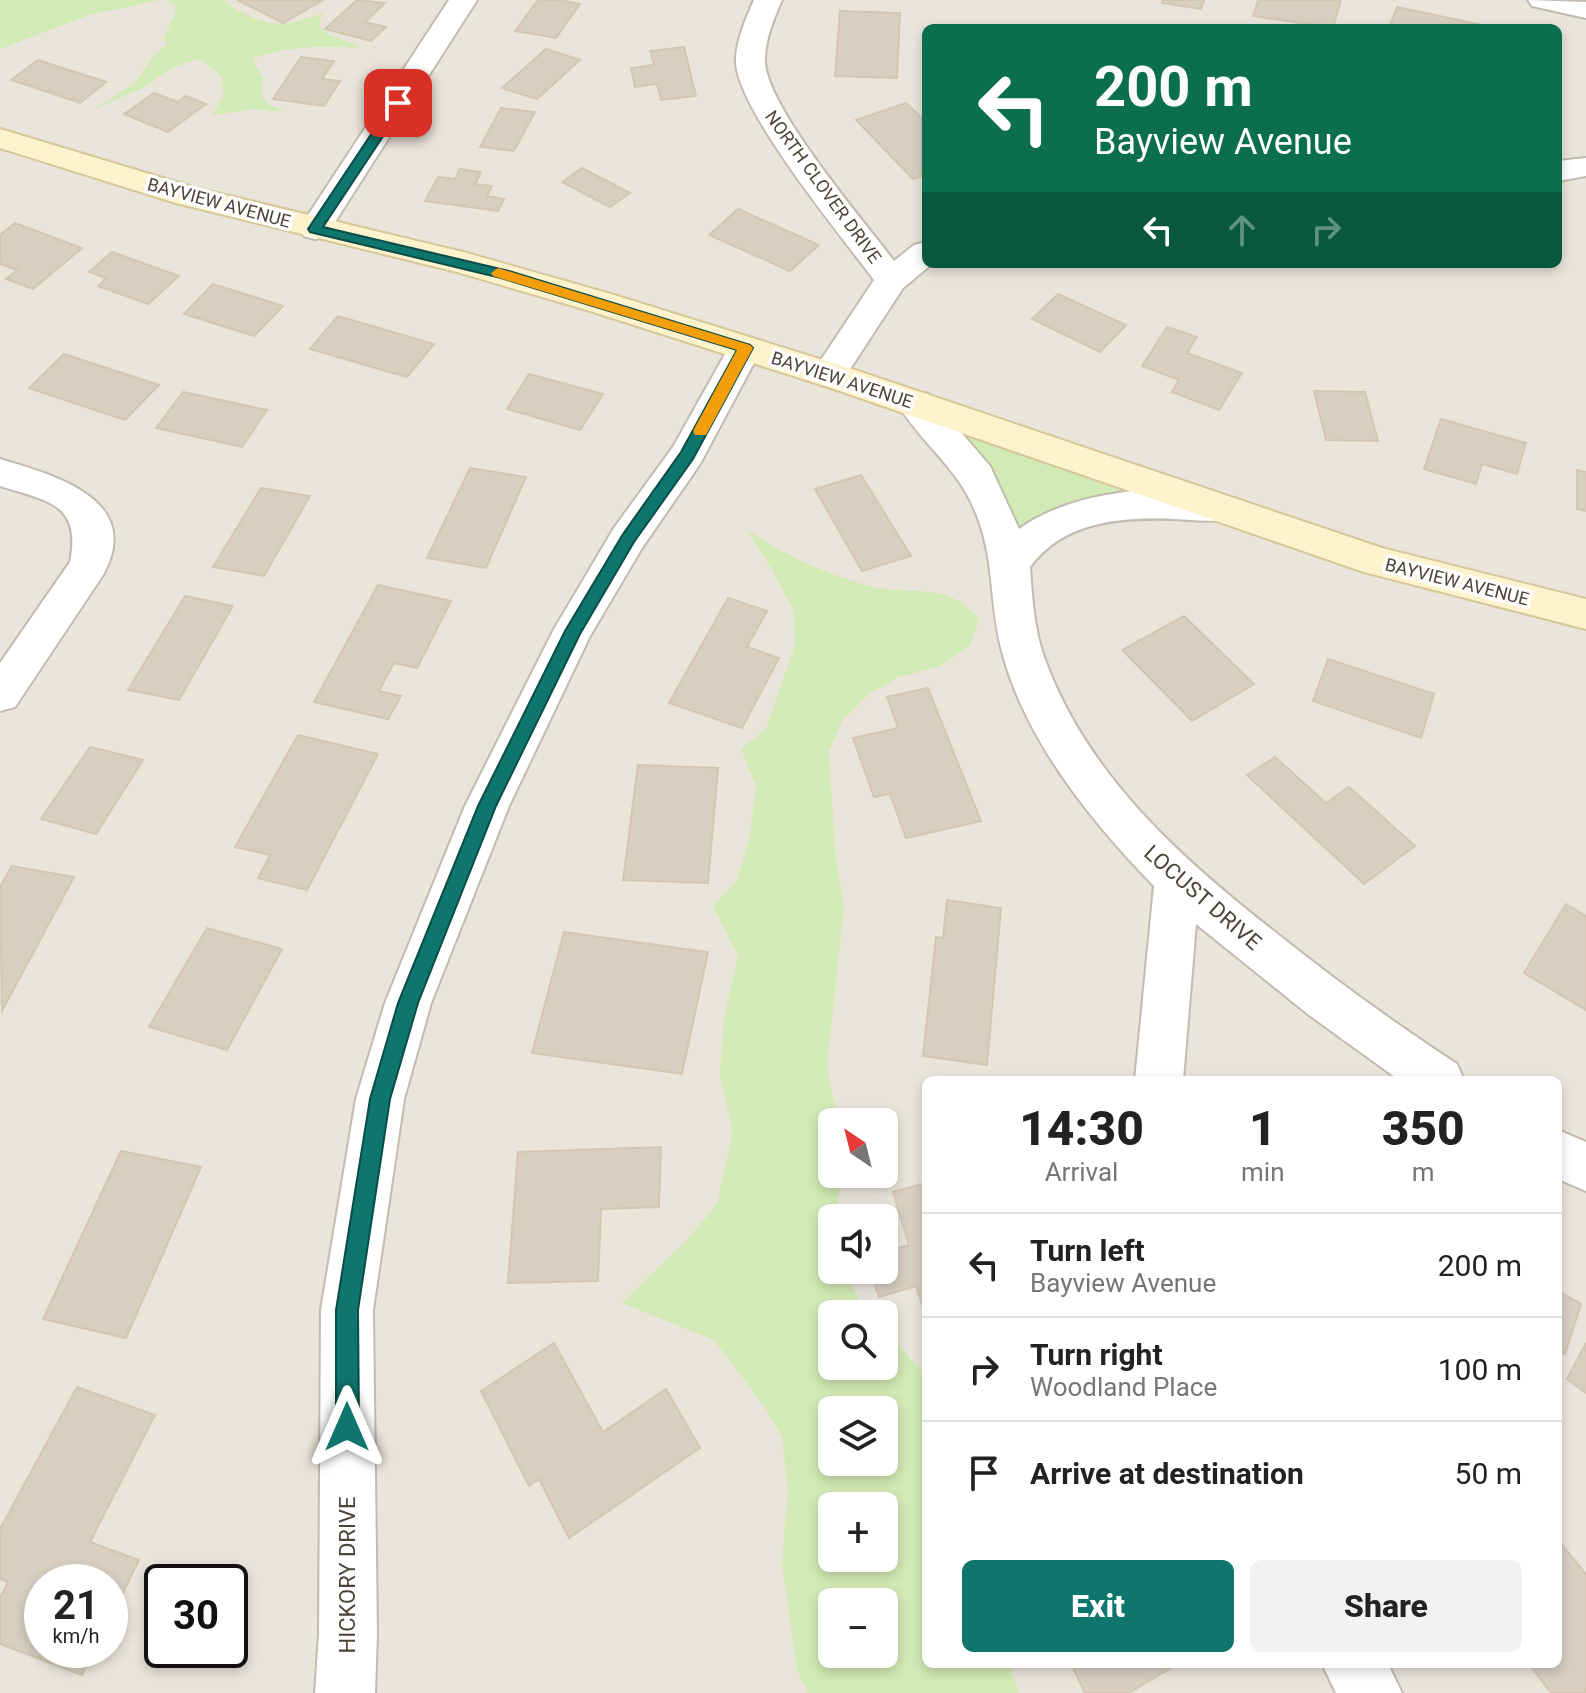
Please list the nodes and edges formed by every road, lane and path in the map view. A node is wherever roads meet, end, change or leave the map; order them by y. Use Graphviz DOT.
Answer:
graph roads {
  1 [pos="463,0"];
  2 [pos="768,0"];
  3 [pos="1542,0"];
  4 [pos="1586,10"];
  5 [pos="0,138"];
  6 [pos="1586,167"];
  7 [pos="1562,170"];
  8 [pos="315,229"];
  9 [pos="922,255"];
  10 [pos="891,280"];
  11 [pos="745,348"];
  12 [pos="829,375"];
  13 [pos="915,403"];
  14 [pos="0,472"];
  15 [pos="1217,508"];
  16 [pos="1011,565"];
  17 [pos="1586,614"];
  18 [pos="0,695"];
  19 [pos="1177,881"];
  20 [pos="1159,1076"];
  21 [pos="1434,1076"];
  22 [pos="1562,1156"];
  23 [pos="1586,1167"];
  24 [pos="1355,1668"];
  25 [pos="345,1693"];
  26 [pos="1372,1693"];
  1 -- 8 [label="street"];
  2 -- 10 [label="street, NORTH CLOVER DRIVE"];
  3 -- 4 [label="street"];
  5 -- 8 [label="main road, BAYVIEW AVENUE"];
  6 -- 7 [label="street"];
  8 -- 11 [label="main road, BAYVIEW AVENUE"];
  9 -- 10 [label="street"];
  10 -- 12 [label="street"];
  11 -- 12 [label="main road, BAYVIEW AVENUE"];
  11 -- 25 [label="street, HICKORY DRIVE"];
  12 -- 13 [label="main road, BAYVIEW AVENUE"];
  13 -- 15 [label="main road, BAYVIEW AVENUE"];
  13 -- 16 [label="street, LOCUST DRIVE"];
  14 -- 18 [label="street"];
  15 -- 16 [label="street"];
  15 -- 17 [label="main road, BAYVIEW AVENUE"];
  16 -- 19 [label="street, LOCUST DRIVE"];
  19 -- 20 [label="street"];
  19 -- 21 [label="street, LOCUST DRIVE"];
  22 -- 23 [label="street"];
  24 -- 26 [label="street"];
}
